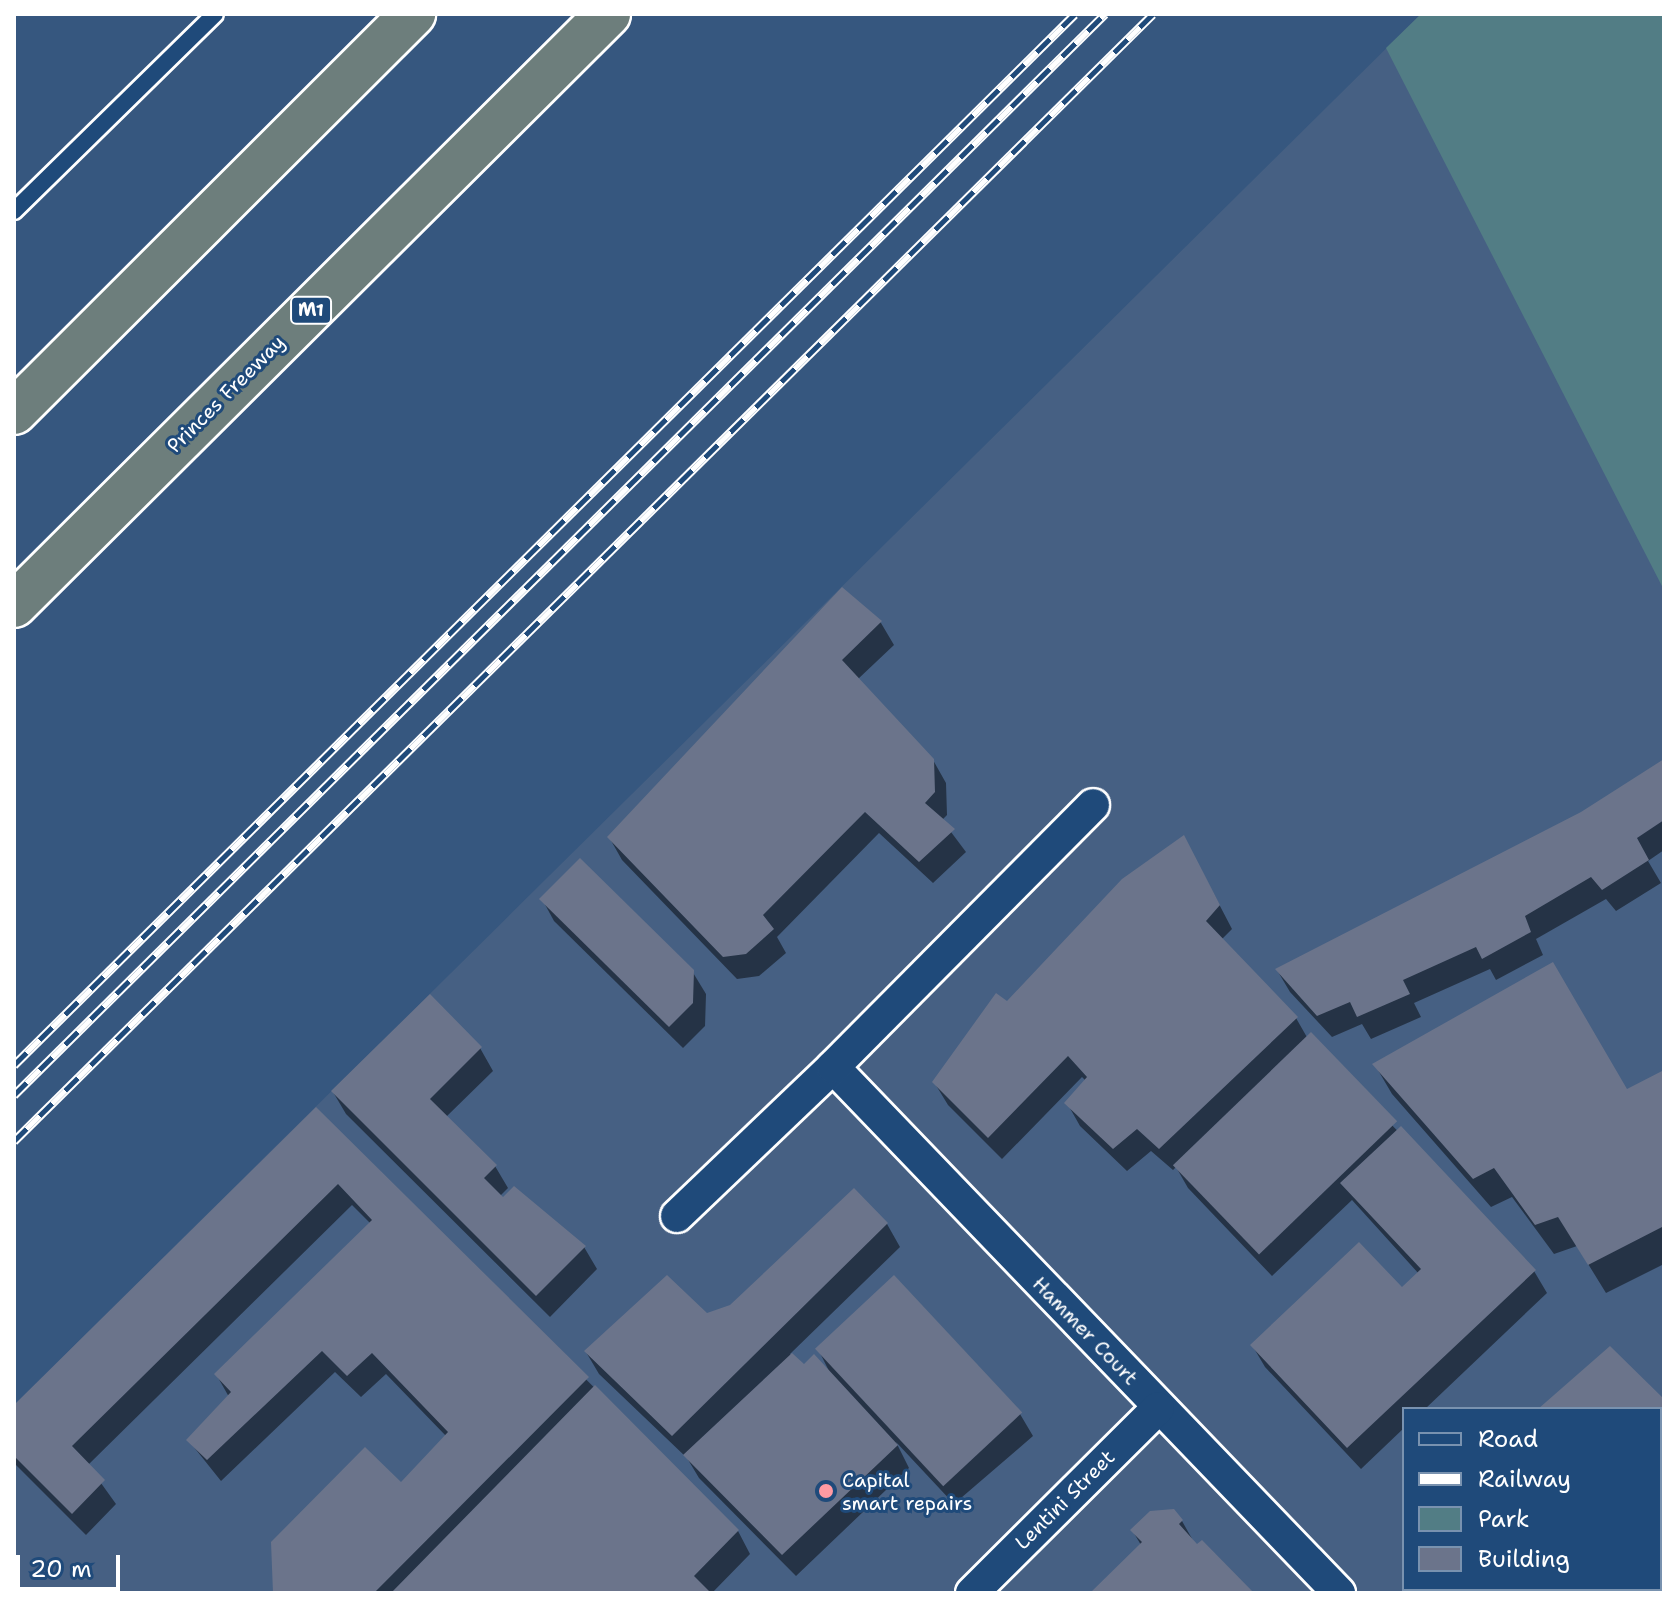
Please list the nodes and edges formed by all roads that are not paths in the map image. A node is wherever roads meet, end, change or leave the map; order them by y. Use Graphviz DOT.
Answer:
graph roads {
  1 [pos="215,14"];
  2 [pos="413,14"];
  3 [pos="608,14"];
  4 [pos="14,211"];
  5 [pos="14,412"];
  6 [pos="14,605"];
  7 [pos="1093,805"];
  8 [pos="833,1067"];
  9 [pos="677,1216"];
  10 [pos="1158,1408"];
  11 [pos="972,1593"];
  12 [pos="1339,1593"];
  1 -- 4 [label="lane"];
  2 -- 5 [label="highway"];
  3 -- 6 [label="highway, Princes Freeway / M1"];
  7 -- 8 [label="street"];
  8 -- 9 [label="street"];
  8 -- 10 [label="street, Hammer Court"];
  10 -- 11 [label="street, Lentini Street"];
  10 -- 12 [label="street, Hammer Court"];
}
